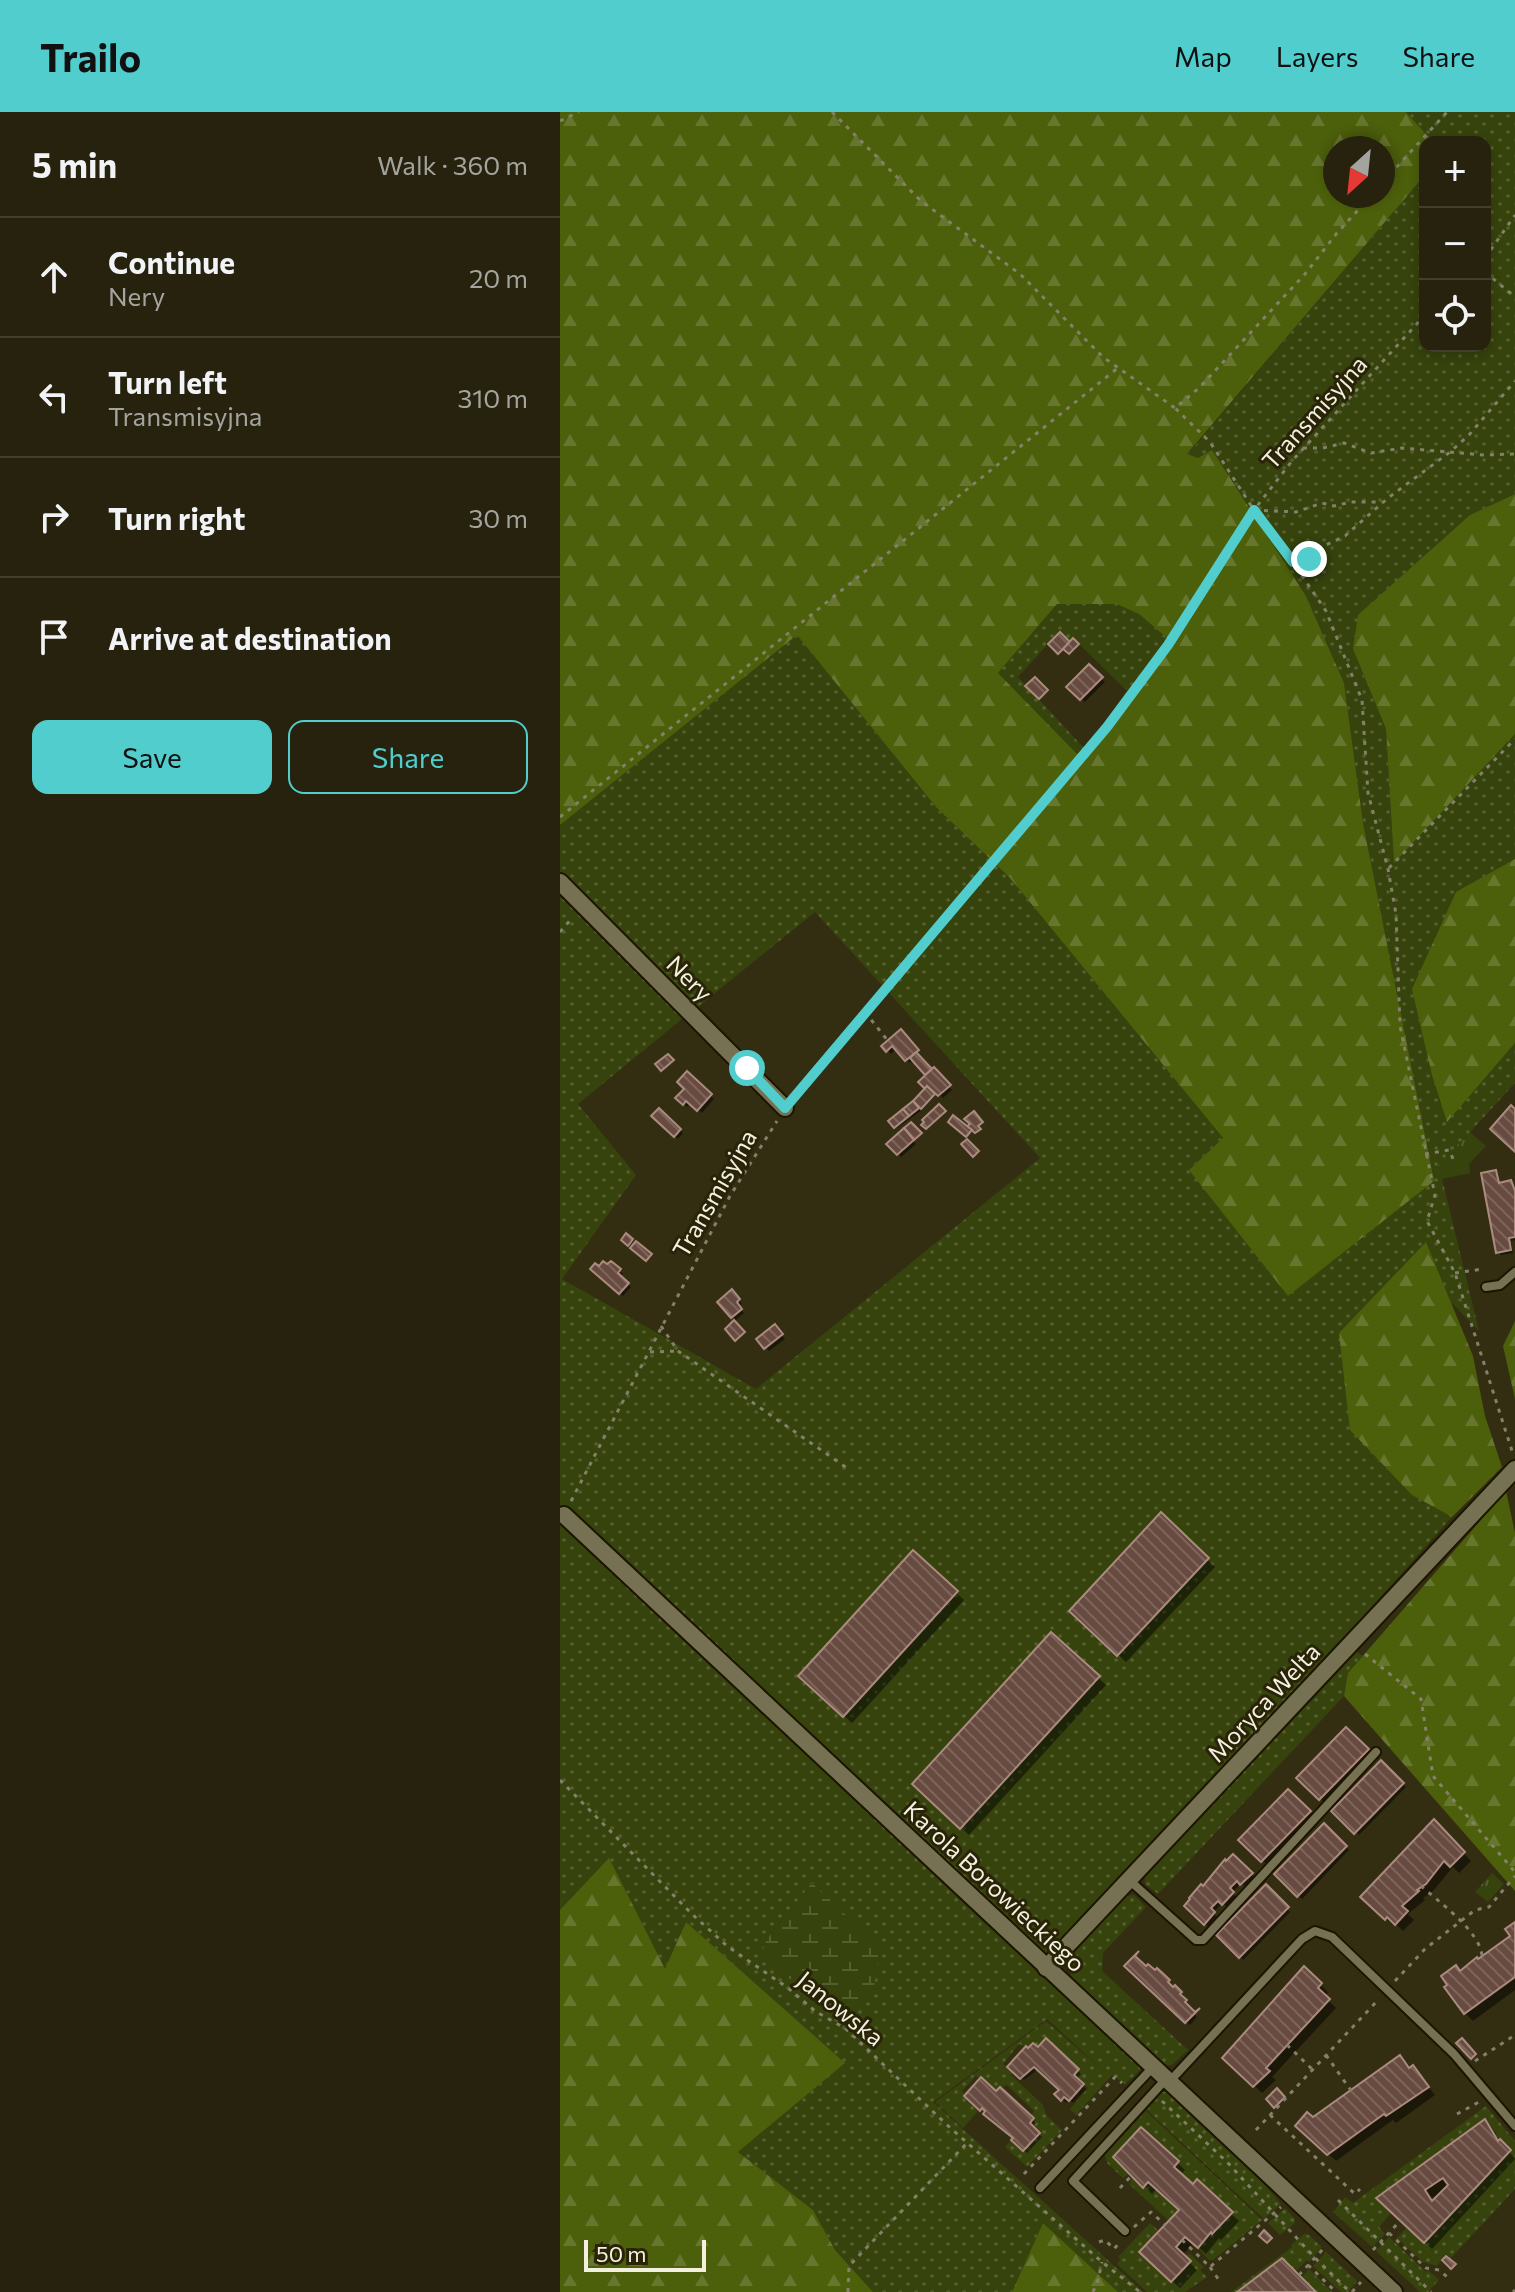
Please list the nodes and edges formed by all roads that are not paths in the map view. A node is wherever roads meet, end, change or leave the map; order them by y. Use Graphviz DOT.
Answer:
graph roads {
  1 [pos="560,882"];
  2 [pos="785,1108"];
  3 [pos="1515,1272"];
  4 [pos="1486,1287"];
  5 [pos="1515,1469"];
  6 [pos="564,1515"];
  7 [pos="1376,1752"];
  8 [pos="1129,1880"];
  9 [pos="1046,1968"];
  10 [pos="1154,2066"];
  11 [pos="1168,2080"];
  12 [pos="1515,2126"];
  13 [pos="1040,2188"];
  14 [pos="1125,2231"];
  15 [pos="1394,2292"];
  1 -- 2 [label="street, Nery"];
  3 -- 4 [label="lane"];
  5 -- 8 [label="street, Moryca Welta"];
  6 -- 9 [label="street, Karola Borowieckiego"];
  7 -- 8 [label="lane"];
  8 -- 9 [label="street, Moryca Welta"];
  9 -- 10 [label="street, Karola Borowieckiego"];
  10 -- 11 [label="street, Karola Borowieckiego"];
  10 -- 13 [label="lane"];
  11 -- 12 [label="lane"];
  11 -- 14 [label="lane"];
  11 -- 15 [label="street, Karola Borowieckiego"];
}
